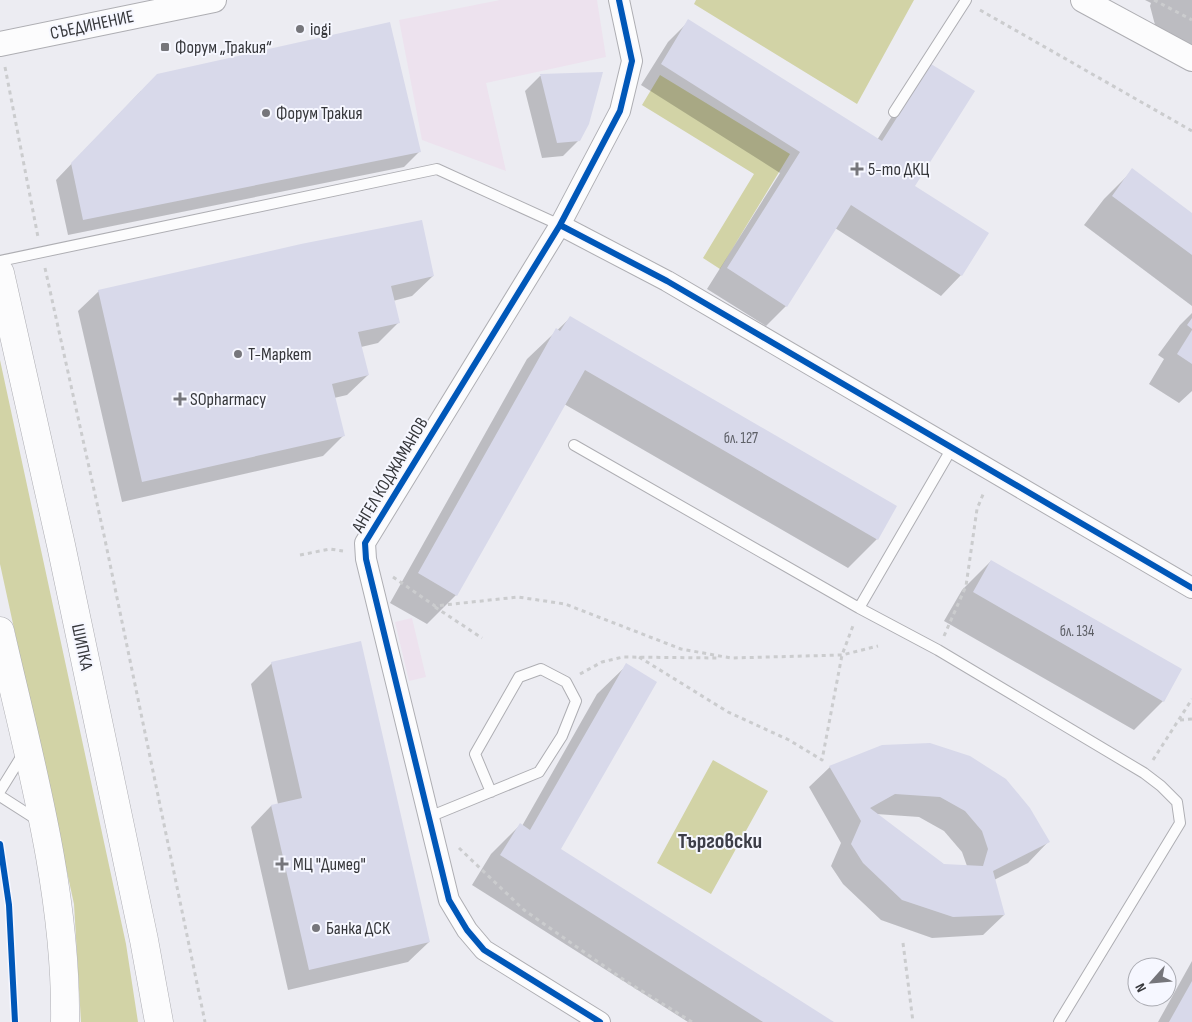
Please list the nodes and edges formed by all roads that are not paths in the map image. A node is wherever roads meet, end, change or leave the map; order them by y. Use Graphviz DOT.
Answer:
graph roads {
  1 [pos="214,0"];
  2 [pos="619,0"];
  3 [pos="1083,0"];
  4 [pos="965,1"];
  5 [pos="2,53"];
  6 [pos="1192,59"];
  7 [pos="894,112"];
  8 [pos="560,225"];
  9 [pos="0,261"];
  10 [pos="0,273"];
  11 [pos="574,445"];
  12 [pos="952,448"];
  13 [pos="1192,588"];
  14 [pos="860,608"];
  15 [pos="0,631"];
  16 [pos="26,749"];
  17 [pos="0,791"];
  18 [pos="490,792"];
  19 [pos="0,796"];
  20 [pos="429,817"];
  21 [pos="43,823"];
  22 [pos="65,1022"];
  23 [pos="159,1022"];
  24 [pos="600,1022"];
  25 [pos="1059,1022"];
  1 -- 5 [label="street, СЪЕДИНЕНИЕ"];
  2 -- 8 [label="street, АНГЕЛ КОДЖАМАНОВ"];
  3 -- 6 [label="street"];
  4 -- 7 [label="lane"];
  8 -- 9 [label="lane"];
  8 -- 12 [label="street"];
  8 -- 20 [label="street, АНГЕЛ КОДЖАМАНОВ"];
  10 -- 23 [label="main road, ШИПКА"];
  11 -- 14 [label="lane"];
  12 -- 13 [label="street"];
  12 -- 14 [label="lane"];
  14 -- 25 [label="lane"];
  15 -- 16 [label="main road"];
  16 -- 17 [label="lane"];
  16 -- 21 [label="main road"];
  18 -- 18 [label="lane"];
  18 -- 20 [label="lane"];
  19 -- 21 [label="lane"];
  20 -- 24 [label="street, АНГЕЛ КОДЖАМАНОВ"];
  21 -- 22 [label="main road"];
}
